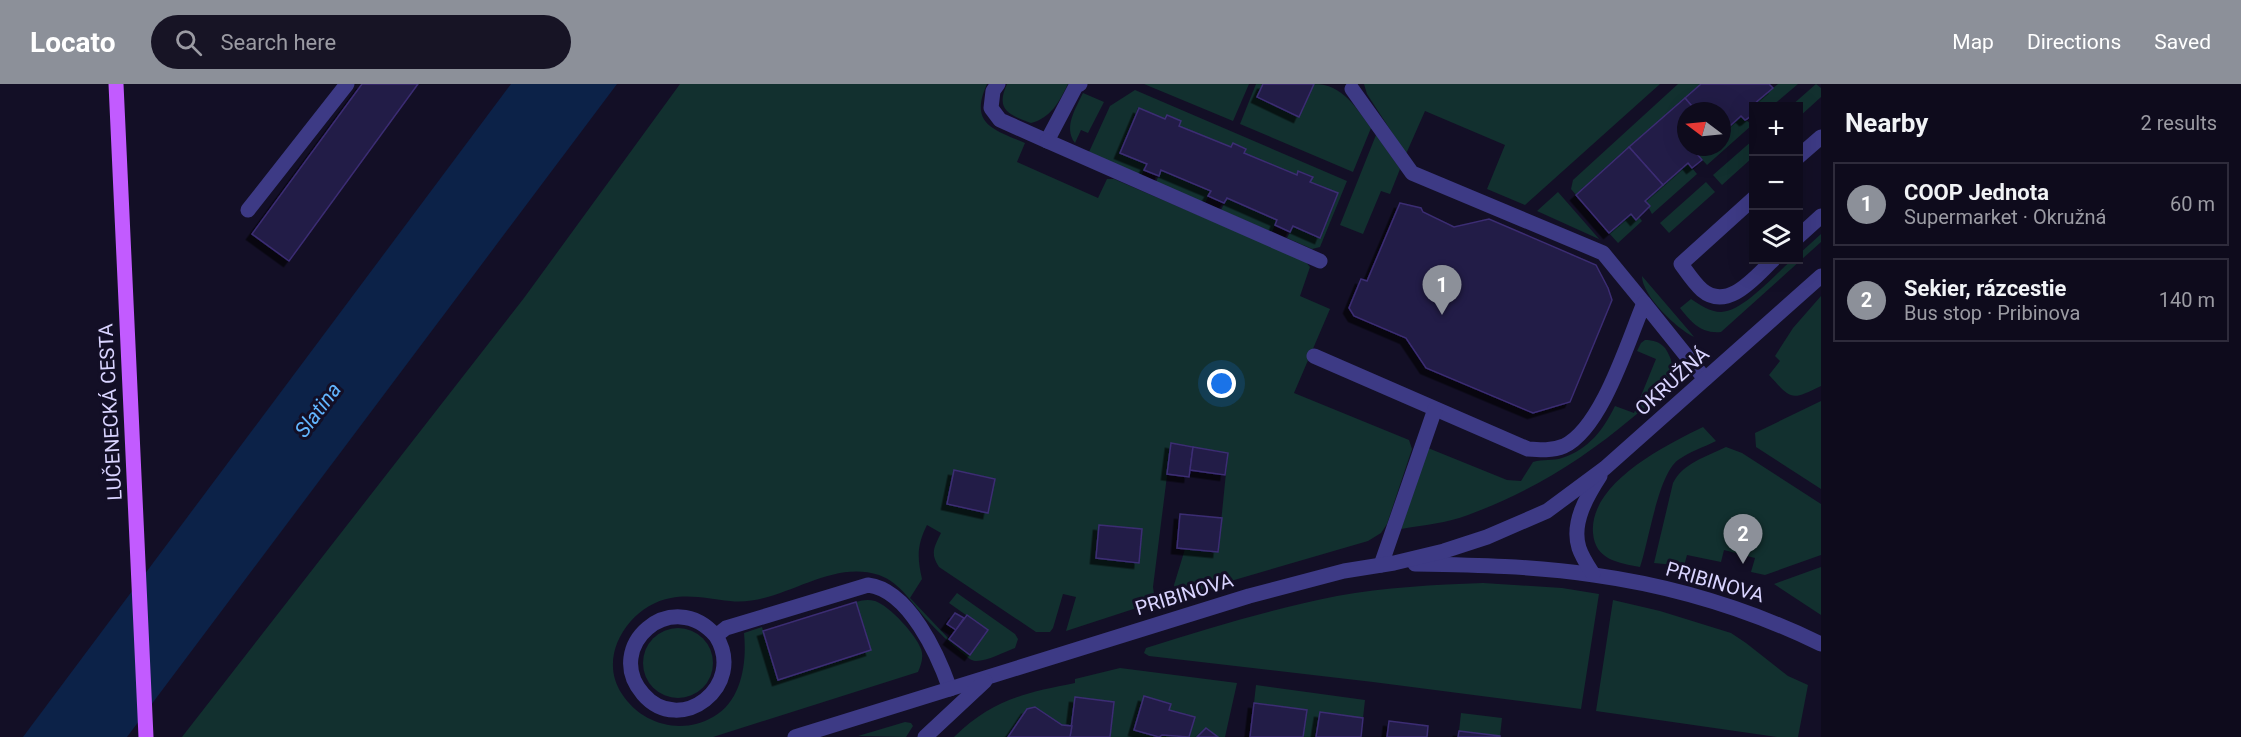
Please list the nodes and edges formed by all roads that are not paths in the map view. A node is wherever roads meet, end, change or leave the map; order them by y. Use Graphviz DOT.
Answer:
graph roads {
  1 [pos="116,84"];
  2 [pos="347,84"];
  3 [pos="998,84"];
  4 [pos="1080,84"];
  5 [pos="1352,89"];
  6 [pos="1821,137"];
  7 [pos="1047,141"];
  8 [pos="1799,156"];
  9 [pos="1749,203"];
  10 [pos="248,210"];
  11 [pos="1821,216"];
  12 [pos="1803,232"];
  13 [pos="1320,261"];
  14 [pos="1769,264"];
  15 [pos="1821,276"];
  16 [pos="1644,303"];
  17 [pos="1314,356"];
  18 [pos="1705,379"];
  19 [pos="1435,409"];
  20 [pos="1605,468"];
  21 [pos="1546,511"];
  22 [pos="1388,564"];
  23 [pos="1593,574"];
  24 [pos="716,636"];
  25 [pos="1821,644"];
  26 [pos="989,677"];
  27 [pos="950,689"];
  28 [pos="800,736"];
  29 [pos="146,737"];
  30 [pos="925,737"];
  1 -- 29 [label="main road, LUČENECKÁ CESTA"];
  2 -- 10 [label="street"];
  3 -- 7 [label="street"];
  4 -- 7 [label="street"];
  5 -- 16 [label="street"];
  6 -- 8 [label="street"];
  7 -- 13 [label="street"];
  9 -- 14 [label="street"];
  11 -- 12 [label="street"];
  15 -- 18 [label="street, OKRUŽNÁ"];
  16 -- 18 [label="street"];
  16 -- 19 [label="street"];
  17 -- 19 [label="street"];
  18 -- 20 [label="street, OKRUŽNÁ"];
  19 -- 22 [label="street"];
  20 -- 21 [label="street, OKRUŽNÁ"];
  20 -- 23 [label="street"];
  21 -- 22 [label="street, PRIBINOVA"];
  22 -- 23 [label="street, PRIBINOVA"];
  22 -- 26 [label="street, PRIBINOVA"];
  23 -- 25 [label="street, PRIBINOVA"];
  24 -- 24 [label="street"];
  24 -- 27 [label="street"];
  26 -- 27 [label="street, PRIBINOVA"];
  26 -- 30 [label="street, PRIBINOVA"];
  27 -- 28 [label="street, PRIBINOVA"];
}
